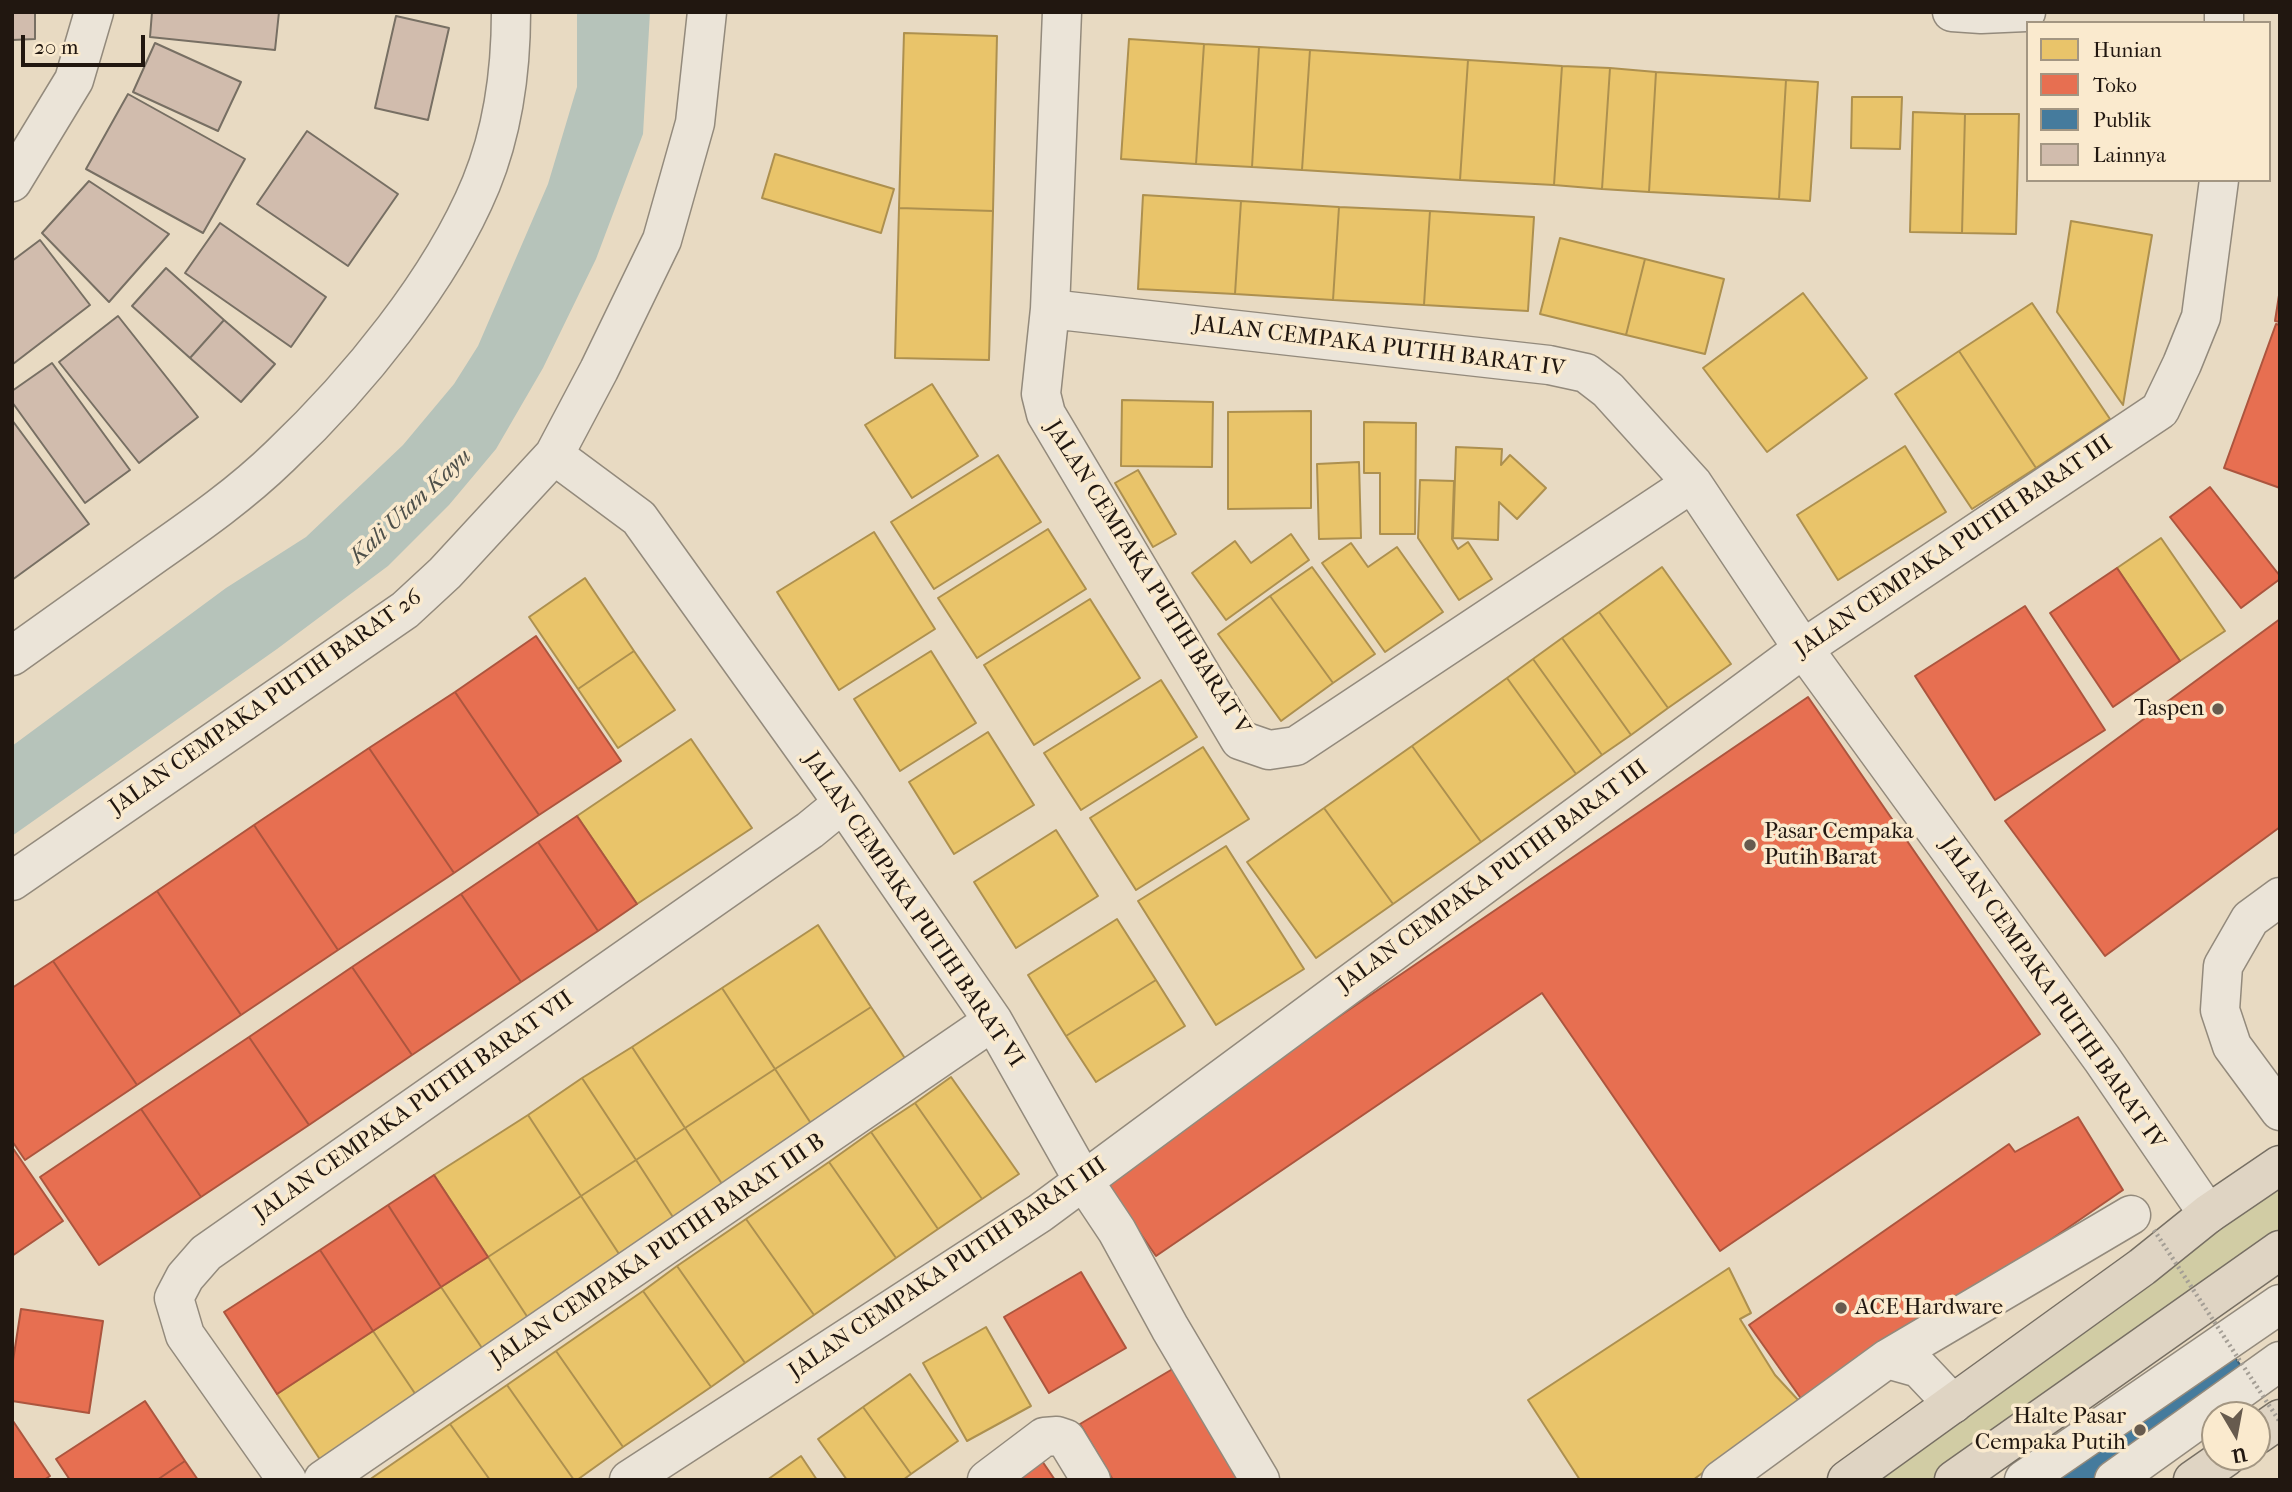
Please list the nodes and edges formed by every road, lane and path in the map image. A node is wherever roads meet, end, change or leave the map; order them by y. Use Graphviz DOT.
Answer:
graph roads {
  1 [pos="93,12"];
  2 [pos="511,12"];
  3 [pos="707,12"];
  4 [pos="1062,12"];
  5 [pos="1952,12"];
  6 [pos="2026,12"];
  7 [pos="12,182"];
  8 [pos="2219,182"];
  9 [pos="1050,309"];
  10 [pos="554,454"];
  11 [pos="1693,484"];
  12 [pos="1804,648"];
  13 [pos="12,656"];
  14 [pos="843,803"];
  15 [pos="12,881"];
  16 [pos="2280,897"];
  17 [pos="993,1021"];
  18 [pos="2280,1111"];
  19 [pos="2280,1165"];
  20 [pos="1083,1180"];
  21 [pos="2208,1214"];
  22 [pos="2142,1222"];
  23 [pos="2280,1250"];
  24 [pos="2280,1304"];
  25 [pos="1887,1359"];
  26 [pos="2280,1361"];
  27 [pos="1953,1404"];
  28 [pos="2280,1421"];
  29 [pos="287,1480"];
  30 [pos="323,1480"];
  31 [pos="629,1480"];
  32 [pos="987,1480"];
  33 [pos="1091,1480"];
  34 [pos="1260,1480"];
  35 [pos="1721,1480"];
  36 [pos="1847,1480"];
  37 [pos="1954,1480"];
  38 [pos="2024,1480"];
  39 [pos="2114,1480"];
  1 -- 7 [label="street"];
  2 -- 13 [label="street"];
  3 -- 10 [label="street, JALAN CEMPAKA PUTIH BARAT 26"];
  4 -- 9 [label="street"];
  5 -- 6 [label="street"];
  8 -- 12 [label="street, JALAN CEMPAKA PUTIH BARAT III"];
  9 -- 11 [label="street, JALAN CEMPAKA PUTIH BARAT IV"];
  9 -- 11 [label="street, JALAN CEMPAKA PUTIH BARAT V"];
  10 -- 14 [label="street, JALAN CEMPAKA PUTIH BARAT VI"];
  10 -- 15 [label="street, JALAN CEMPAKA PUTIH BARAT 26"];
  11 -- 12 [label="street, JALAN CEMPAKA PUTIH BARAT IV"];
  12 -- 20 [label="street, JALAN CEMPAKA PUTIH BARAT III"];
  12 -- 21 [label="street, JALAN CEMPAKA PUTIH BARAT IV"];
  14 -- 17 [label="street, JALAN CEMPAKA PUTIH BARAT VI"];
  14 -- 29 [label="street, JALAN CEMPAKA PUTIH BARAT VII"];
  16 -- 18 [label="street"];
  17 -- 20 [label="street, JALAN CEMPAKA PUTIH BARAT VI"];
  17 -- 30 [label="street, JALAN CEMPAKA PUTIH BARAT III B"];
  19 -- 21 [label="main road"];
  20 -- 31 [label="street, JALAN CEMPAKA PUTIH BARAT III"];
  20 -- 34 [label="street, JALAN CEMPAKA PUTIH BARAT VI"];
  21 -- 27 [label="main road"];
  22 -- 25 [label="street"];
  22 -- 28 [label="path, bridge"];
  23 -- 37 [label="main road"];
  24 -- 38 [label="street"];
  25 -- 27 [label="street"];
  25 -- 35 [label="street"];
  26 -- 39 [label="street"];
  27 -- 36 [label="main road"];
  32 -- 33 [label="street"];
}
